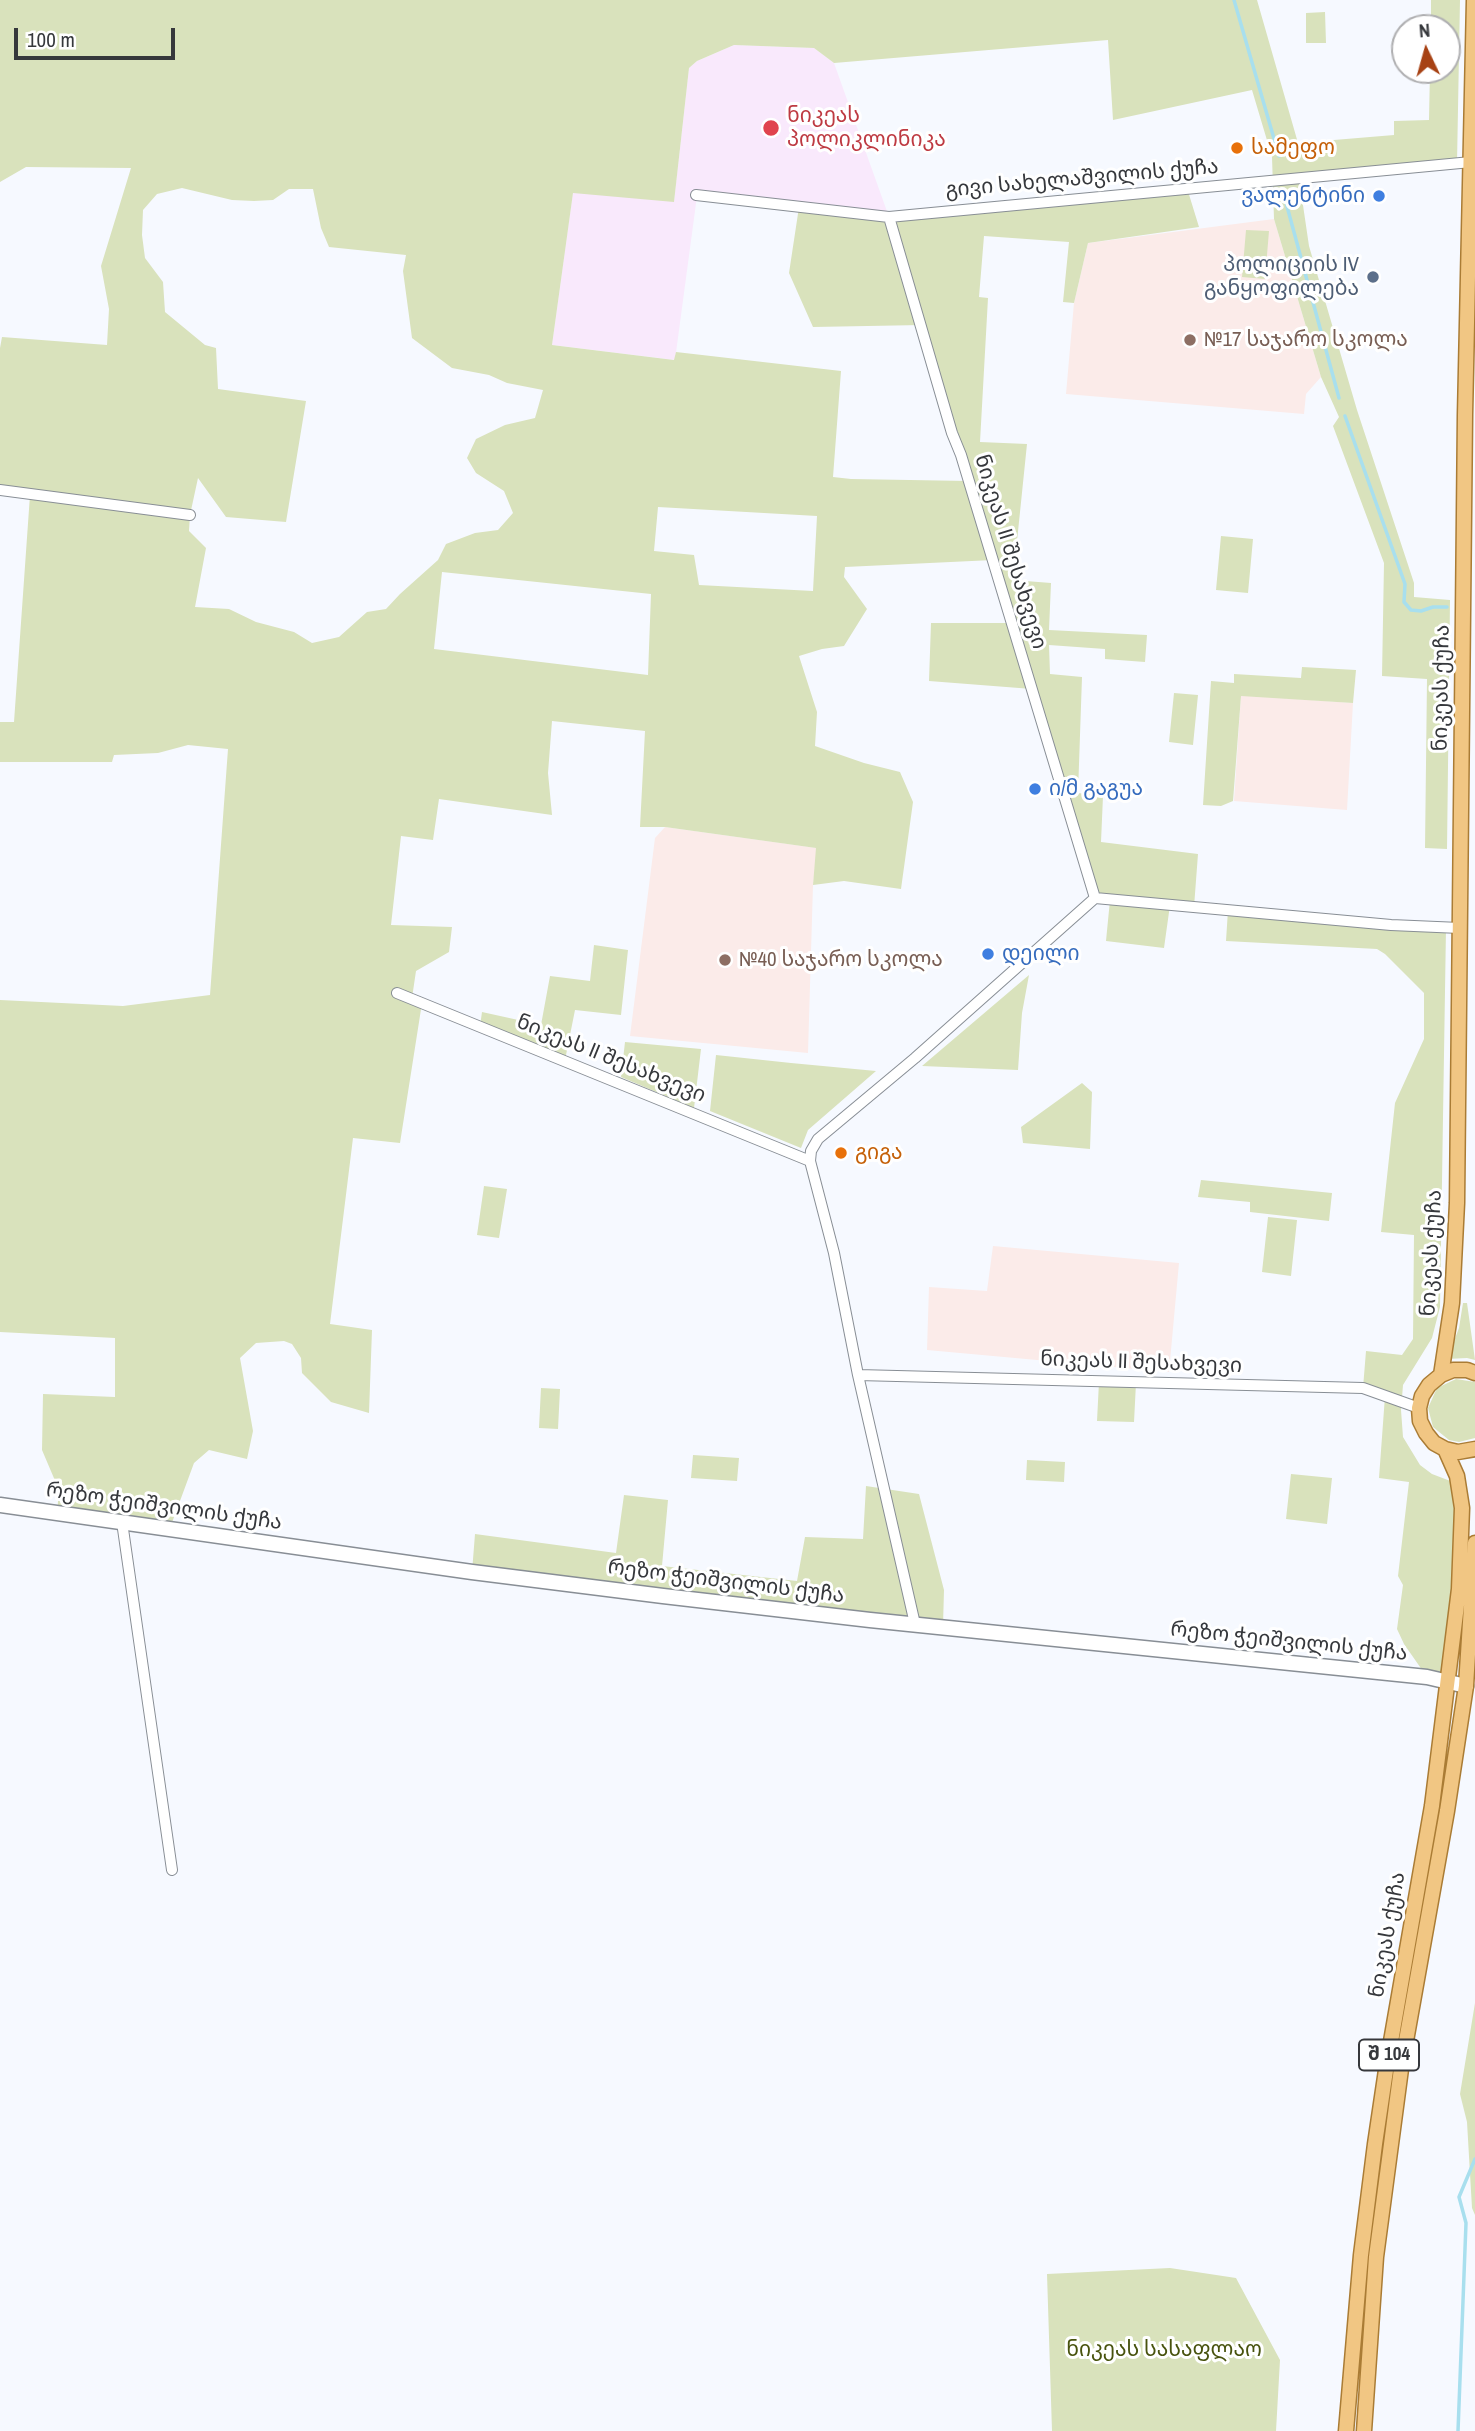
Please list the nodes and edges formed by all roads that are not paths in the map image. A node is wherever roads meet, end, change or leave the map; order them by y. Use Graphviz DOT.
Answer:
graph roads {
  1 [pos="1474,0"];
  2 [pos="1471,162"];
  3 [pos="696,195"];
  4 [pos="889,217"];
  5 [pos="1471,332"];
  6 [pos="0,490"];
  7 [pos="190,515"];
  8 [pos="1095,898"];
  9 [pos="1460,929"];
  10 [pos="397,993"];
  11 [pos="810,1161"];
  12 [pos="1475,1373"];
  13 [pos="858,1375"];
  14 [pos="1441,1375"];
  15 [pos="1419,1408"];
  16 [pos="1445,1449"];
  17 [pos="1475,1449"];
  18 [pos="0,1505"];
  19 [pos="122,1522"];
  20 [pos="1475,1543"];
  21 [pos="915,1624"];
  22 [pos="1449,1681"];
  23 [pos="1466,1686"];
  24 [pos="173,1870"];
  25 [pos="1346,2431"];
  26 [pos="1364,2431"];
  1 -- 2 [label="main road, ნიკეას ქუჩა"];
  2 -- 4 [label="street, გივი სახელაშვილის ქუჩა"];
  2 -- 5 [label="main road, ნიკეას ქუჩა"];
  3 -- 4 [label="street, გივი სახელაშვილის ქუჩა"];
  4 -- 8 [label="street, ნიკეას II შესახვევი"];
  5 -- 9 [label="main road, ნიკეას ქუჩა"];
  6 -- 7 [label="street"];
  8 -- 9 [label="street"];
  8 -- 11 [label="street"];
  9 -- 14 [label="main road, ნიკეას ქუჩა"];
  10 -- 11 [label="street, ნიკეას II შესახვევი"];
  11 -- 13 [label="street"];
  12 -- 14 [label="main road"];
  13 -- 15 [label="street, ნიკეას II შესახვევი"];
  13 -- 21 [label="street"];
  14 -- 15 [label="main road, ნიკეას ქუჩა"];
  15 -- 16 [label="main road, ნიკეას ქუჩა"];
  16 -- 17 [label="main road"];
  16 -- 22 [label="main road, ნიკეას ქუჩა"];
  18 -- 19 [label="main road, რეზო ჭეიშვილის ქუჩა"];
  19 -- 21 [label="main road, რეზო ჭეიშვილის ქუჩა"];
  19 -- 24 [label="street"];
  20 -- 23 [label="main road, ნიკეას ქუჩა"];
  21 -- 22 [label="main road, რეზო ჭეიშვილის ქუჩა"];
  22 -- 23 [label="main road, რეზო ჭეიშვილის ქუჩა"];
  22 -- 25 [label="main road, ნიკეას ქუჩა / შ 104"];
  23 -- 26 [label="main road, ნიკეას ქუჩა / შ 104"];
}
